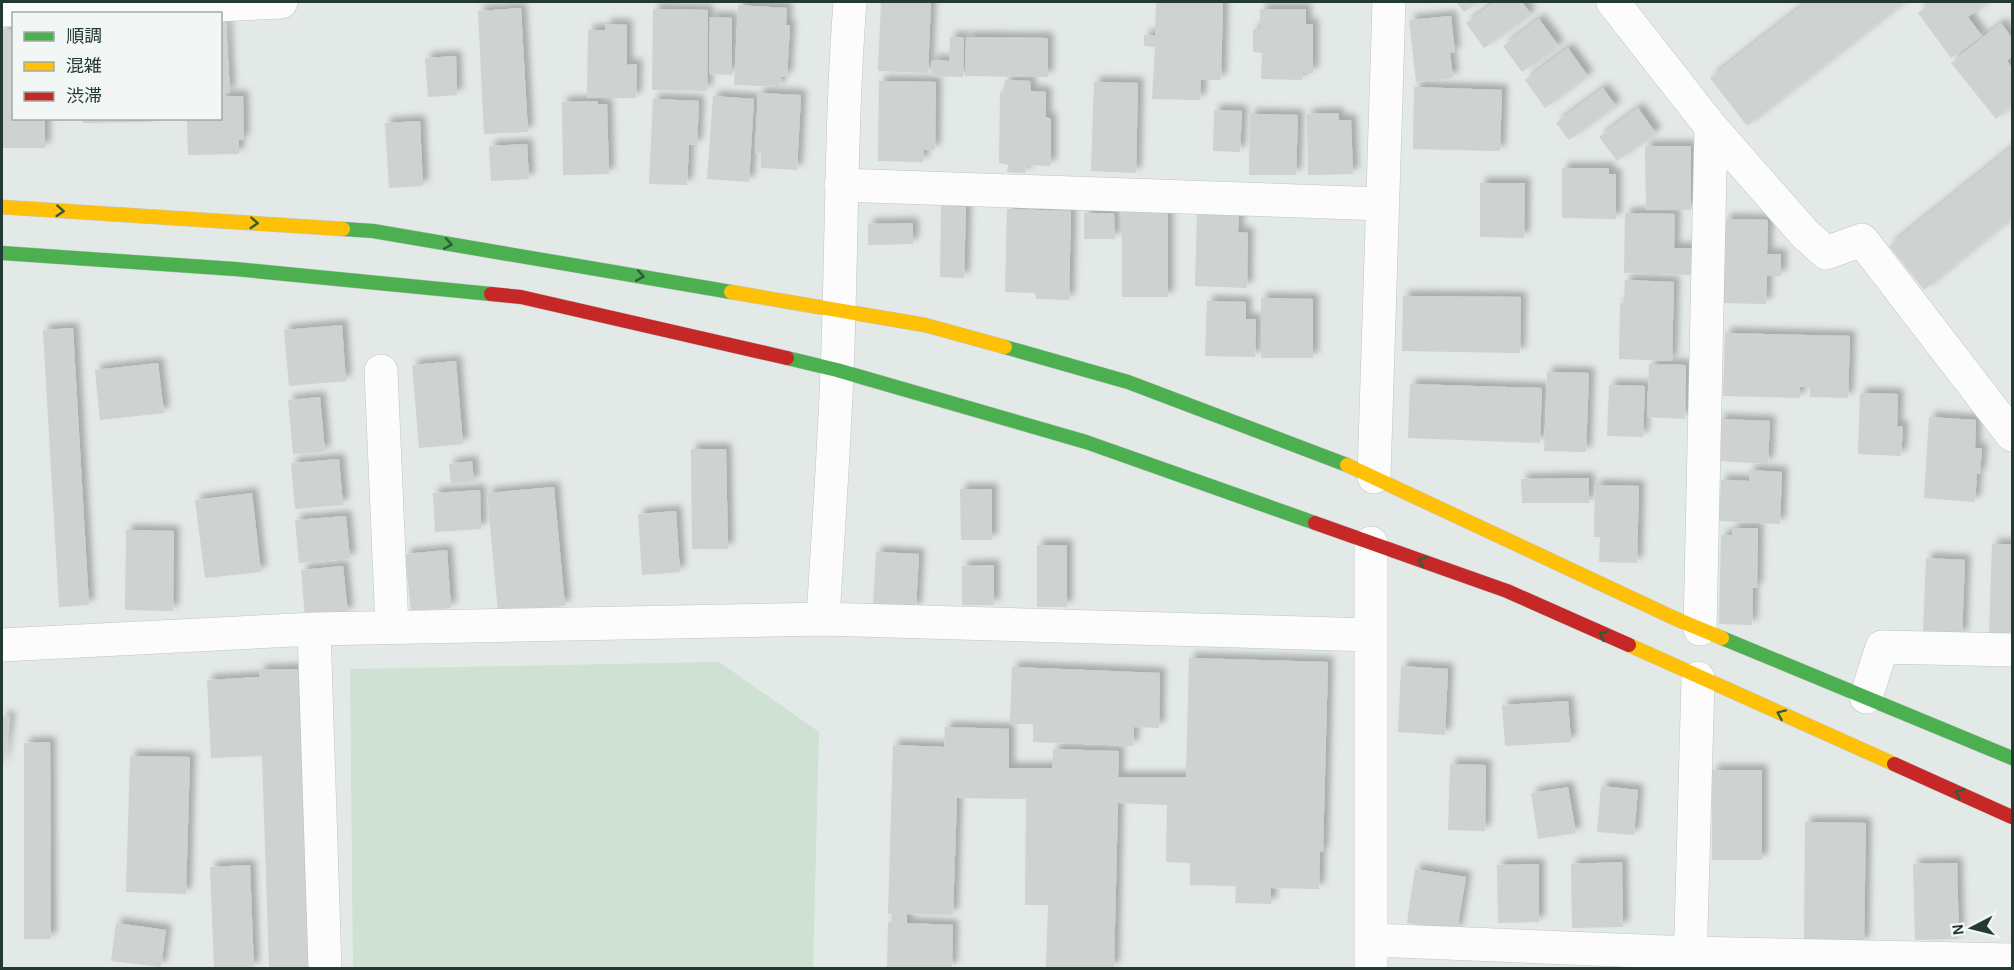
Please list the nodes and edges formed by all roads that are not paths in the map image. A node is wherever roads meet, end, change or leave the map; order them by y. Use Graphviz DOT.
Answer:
graph roads {
  1 [pos="281,2"];
  2 [pos="846,2"];
  3 [pos="1389,2"];
  4 [pos="1613,2"];
  5 [pos="2,10"];
  6 [pos="1711,127"];
  7 [pos="841,185"];
  8 [pos="1383,204"];
  9 [pos="2,207"];
  10 [pos="2,253"];
  11 [pos="839,310"];
  12 [pos="837,370"];
  13 [pos="381,371"];
  14 [pos="2013,435"];
  15 [pos="1374,477"];
  16 [pos="1371,543"];
  17 [pos="823,619"];
  18 [pos="392,627"];
  19 [pos="314,629"];
  20 [pos="1700,629"];
  21 [pos="1371,634"];
  22 [pos="2,645"];
  23 [pos="2013,650"];
  24 [pos="1698,678"];
  25 [pos="1866,697"];
  26 [pos="2013,758"];
  27 [pos="2013,817"];
  28 [pos="1372,955"];
  29 [pos="2013,960"];
  30 [pos="1690,961"];
  31 [pos="325,969"];
  1 -- 5 [label="street"];
  2 -- 7 [label="street"];
  3 -- 8 [label="street"];
  4 -- 6 [label="street"];
  6 -- 14 [label="street"];
  6 -- 20 [label="street"];
  7 -- 8 [label="street"];
  7 -- 11 [label="street"];
  8 -- 15 [label="street"];
  9 -- 11 [label="street, one-way"];
  10 -- 12 [label="street"];
  11 -- 12 [label="street"];
  11 -- 15 [label="street"];
  12 -- 16 [label="street"];
  12 -- 17 [label="street"];
  13 -- 18 [label="street"];
  15 -- 20 [label="street"];
  16 -- 21 [label="street"];
  24 -- 16 [label="street, one-way"];
  17 -- 18 [label="street"];
  17 -- 21 [label="street"];
  18 -- 19 [label="street"];
  19 -- 22 [label="street"];
  19 -- 31 [label="street"];
  20 -- 25 [label="street"];
  21 -- 28 [label="street"];
  23 -- 25 [label="street"];
  27 -- 24 [label="street, one-way"];
  24 -- 30 [label="street"];
  25 -- 26 [label="street"];
  28 -- 30 [label="street"];
  29 -- 30 [label="street"];
}
